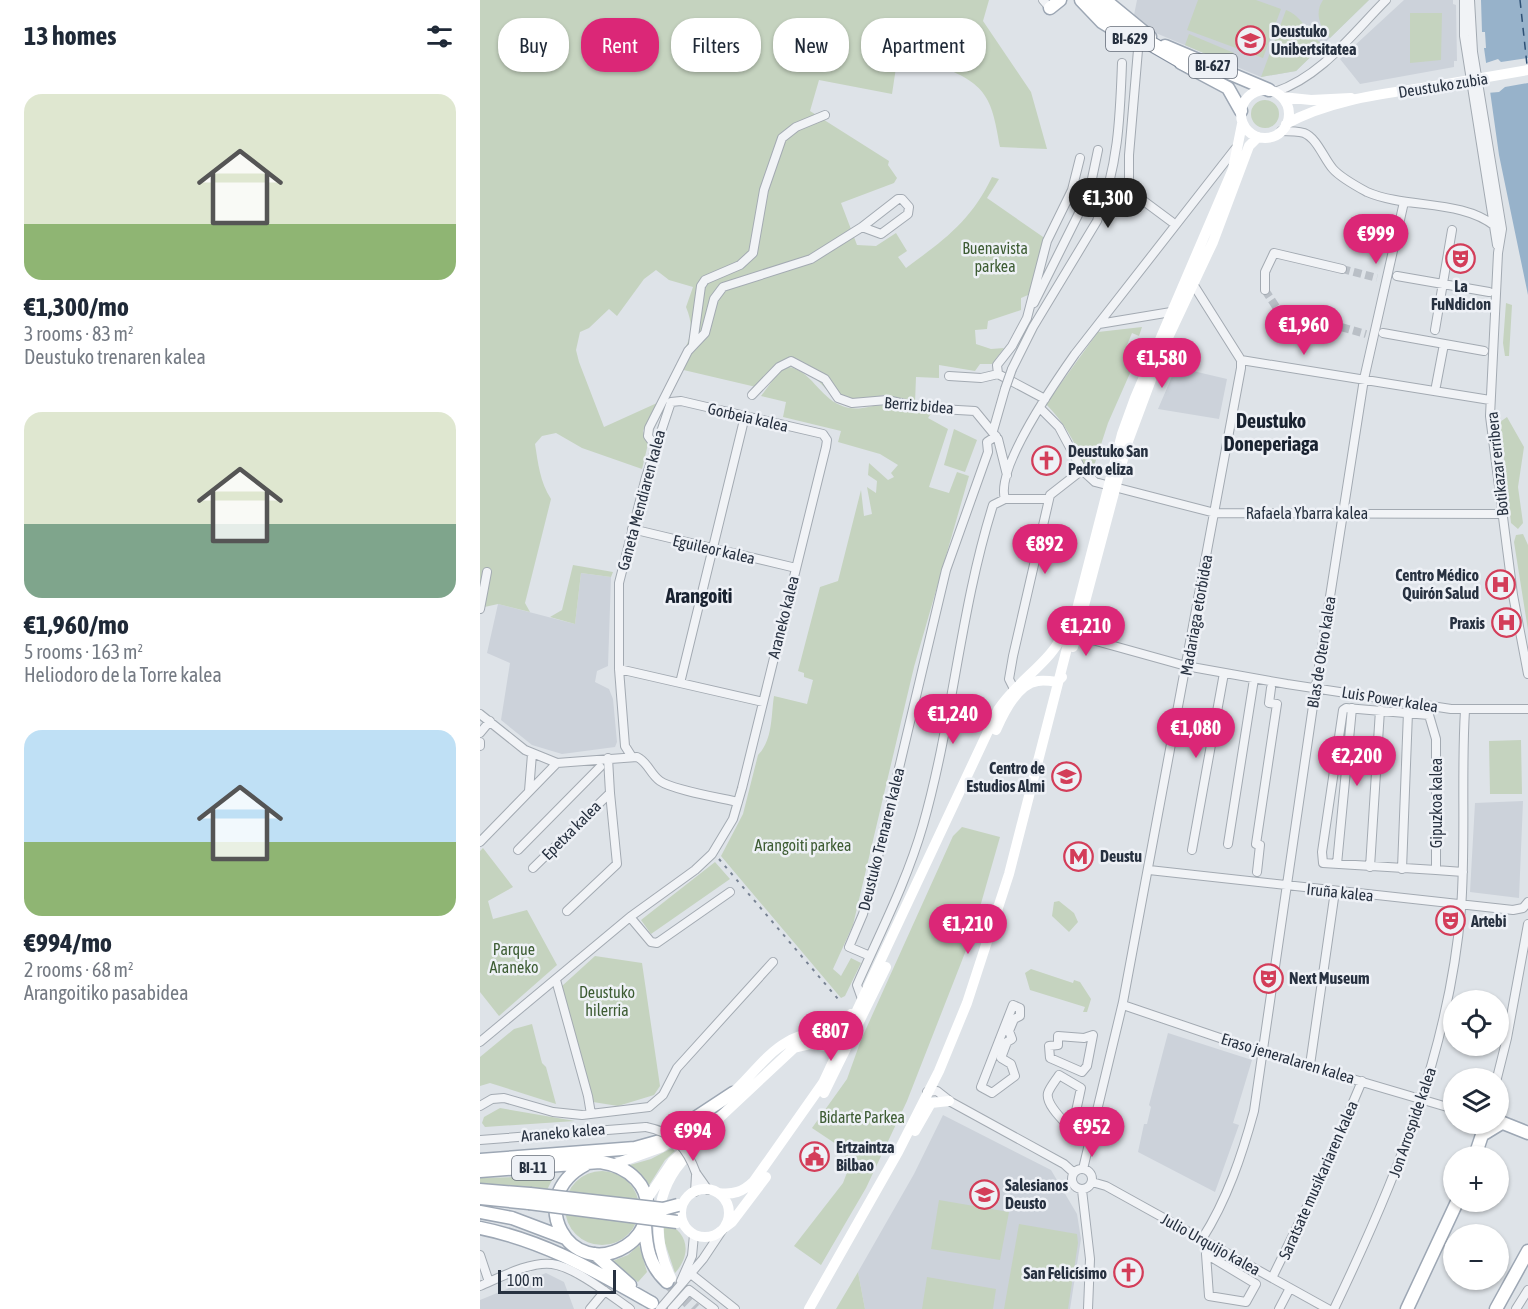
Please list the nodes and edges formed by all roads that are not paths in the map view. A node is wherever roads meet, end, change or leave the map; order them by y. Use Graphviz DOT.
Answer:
graph roads {
  1 [pos="1080,0"];
  2 [pos="1093,0"];
  3 [pos="1106,0"];
  4 [pos="1386,0"];
  5 [pos="1464,0"];
  6 [pos="1470,0"];
  7 [pos="1147,44"];
  8 [pos="1122,63"];
  9 [pos="1188,65"];
  10 [pos="1528,70"];
  11 [pos="1275,93"];
  12 [pos="1358,99"];
  13 [pos="1241,111"];
  14 [pos="825,115"];
  15 [pos="1242,124"];
  16 [pos="1284,128"];
  17 [pos="1258,137"];
  18 [pos="1240,141"];
  19 [pos="1098,150"];
  20 [pos="1080,158"];
  21 [pos="1495,187"];
  22 [pos="1404,202"];
  23 [pos="1491,205"];
  24 [pos="1469,213"];
  25 [pos="1172,222"];
  26 [pos="1495,226"];
  27 [pos="862,227"];
  28 [pos="1452,230"];
  29 [pos="1498,253"];
  30 [pos="1342,269"];
  31 [pos="1397,276"];
  32 [pos="1041,278"];
  33 [pos="1377,278"];
  34 [pos="1386,279"];
  35 [pos="1193,284"];
  36 [pos="1443,284"];
  37 [pos="1265,290"];
  38 [pos="1489,292"];
  39 [pos="1171,312"];
  40 [pos="1280,313"];
  41 [pos="1099,324"];
  42 [pos="1330,324"];
  43 [pos="1383,333"];
  44 [pos="1017,336"];
  45 [pos="1434,336"];
  46 [pos="1029,337"];
  47 [pos="693,344"];
  48 [pos="1444,344"];
  49 [pos="1484,351"];
  50 [pos="1241,360"];
  51 [pos="998,374"];
  52 [pos="949,376"];
  53 [pos="1364,379"];
  54 [pos="1436,386"];
  55 [pos="752,395"];
  56 [pos="1045,399"];
  57 [pos="1490,400"];
  58 [pos="673,401"];
  59 [pos="1040,408"];
  60 [pos="745,416"];
  61 [pos="823,434"];
  62 [pos="994,434"];
  63 [pos="656,446"];
  64 [pos="1082,470"];
  65 [pos="1007,475"];
  66 [pos="1111,487"];
  67 [pos="1005,499"];
  68 [pos="1049,500"];
  69 [pos="1215,513"];
  70 [pos="1343,514"];
  71 [pos="1502,514"];
  72 [pos="632,529"];
  73 [pos="714,549"];
  74 [pos="796,568"];
  75 [pos="487,572"];
  76 [pos="1083,583"];
  77 [pos="480,609"];
  78 [pos="1078,636"];
  79 [pos="1186,666"];
  80 [pos="619,669"];
  81 [pos="1068,670"];
  82 [pos="1224,673"];
  83 [pos="1528,674"];
  84 [pos="1254,679"];
  85 [pos="1057,681"];
  86 [pos="680,683"];
  87 [pos="1271,688"];
  88 [pos="1316,688"];
  89 [pos="1014,689"];
  90 [pos="763,702"];
  91 [pos="1352,708"];
  92 [pos="1528,709"];
  93 [pos="1380,710"];
  94 [pos="1464,710"];
  95 [pos="1408,712"];
  96 [pos="480,714"];
  97 [pos="490,721"];
  98 [pos="480,733"];
  99 [pos="625,746"];
  100 [pos="532,754"];
  101 [pos="632,757"];
  102 [pos="612,758"];
  103 [pos="557,762"];
  104 [pos="600,767"];
  105 [pos="529,791"];
  106 [pos="610,793"];
  107 [pos="738,802"];
  108 [pos="480,842"];
  109 [pos="1228,844"];
  110 [pos="518,850"];
  111 [pos="1192,850"];
  112 [pos="1336,864"];
  113 [pos="1370,867"];
  114 [pos="533,868"];
  115 [pos="1402,869"];
  116 [pos="1149,870"];
  117 [pos="1436,870"];
  118 [pos="1257,872"];
  119 [pos="1463,872"];
  120 [pos="1288,886"];
  121 [pos="1335,891"];
  122 [pos="730,892"];
  123 [pos="1528,902"];
  124 [pos="1461,905"];
  125 [pos="567,911"];
  126 [pos="630,917"];
  127 [pos="1528,924"];
  128 [pos="870,956"];
  129 [pos="773,962"];
  130 [pos="556,980"];
  131 [pos="862,999"];
  132 [pos="1123,1005"];
  133 [pos="855,1010"];
  134 [pos="858,1028"];
  135 [pos="480,1042"];
  136 [pos="812,1044"];
  137 [pos="1049,1046"];
  138 [pos="843,1048"];
  139 [pos="1264,1053"];
  140 [pos="1310,1065"];
  141 [pos="829,1068"];
  142 [pos="1500,1068"];
  143 [pos="1015,1076"];
  144 [pos="1362,1081"];
  145 [pos="938,1093"];
  146 [pos="733,1094"];
  147 [pos="1422,1100"];
  148 [pos="480,1106"];
  149 [pos="1443,1106"];
  150 [pos="591,1114"];
  151 [pos="726,1114"];
  152 [pos="1509,1126"];
  153 [pos="1072,1130"];
  154 [pos="915,1131"];
  155 [pos="1528,1133"];
  156 [pos="480,1140"];
  157 [pos="480,1160"];
  158 [pos="615,1164"];
  159 [pos="585,1165"];
  160 [pos="1083,1169"];
  161 [pos="480,1171"];
  162 [pos="1074,1173"];
  163 [pos="1092,1182"];
  164 [pos="480,1190"];
  165 [pos="1082,1190"];
  166 [pos="698,1193"];
  167 [pos="480,1198"];
  168 [pos="530,1198"];
  169 [pos="647,1200"];
  170 [pos="480,1212"];
  171 [pos="1452,1212"];
  172 [pos="680,1223"];
  173 [pos="645,1224"];
  174 [pos="480,1228"];
  175 [pos="724,1229"];
  176 [pos="694,1235"];
  177 [pos="565,1238"];
  178 [pos="1202,1239"];
  179 [pos="1528,1251"];
  180 [pos="595,1254"];
  181 [pos="480,1255"];
  182 [pos="691,1274"];
  183 [pos="1272,1278"];
  184 [pos="488,1279"];
  185 [pos="672,1281"];
  186 [pos="480,1286"];
  187 [pos="1290,1288"];
  188 [pos="1528,1290"];
  189 [pos="604,1291"];
  190 [pos="1246,1302"];
  191 [pos="656,1306"];
  192 [pos="590,1309"];
  193 [pos="630,1309"];
  194 [pos="672,1309"];
  195 [pos="714,1309"];
  196 [pos="735,1309"];
  197 [pos="809,1309"];
  198 [pos="816,1309"];
  199 [pos="1088,1309"];
  200 [pos="1279,1309"];
  201 [pos="1328,1309"];
  202 [pos="1334,1309"];
  203 [pos="1407,1309"];
  204 [pos="1496,1309"];
  205 [pos="1516,1309"];
  1 -- 9 [label="main road, BI-629"];
  2 -- 7 [label="highway, BI-627"];
  3 -- 7 [label="main road, BI-629"];
  4 -- 11 [label="street"];
  5 -- 23 [label="street, Botikazar erribera"];
  6 -- 21 [label="street, Botikazar erribera"];
  7 -- 9 [label="highway, BI-627"];
  7 -- 11 [label="main road, BI-627"];
  7 -- 25 [label="street"];
  8 -- 46 [label="street"];
  9 -- 13 [label="main road, BI-627"];
  10 -- 12 [label="main road, Deustuko zubia, bridge"];
  11 -- 12 [label="main road, Deustuko zubia"];
  11 -- 13 [label="main road"];
  11 -- 16 [label="main road"];
  12 -- 16 [label="main road, Deustuko zubia"];
  13 -- 15 [label="main road"];
  14 -- 47 [label="street"];
  15 -- 17 [label="main road"];
  15 -- 18 [label="main road"];
  16 -- 17 [label="main road"];
  16 -- 22 [label="street"];
  17 -- 35 [label="main road"];
  18 -- 39 [label="main road"];
  18 -- 41 [label="street"];
  19 -- 32 [label="street"];
  20 -- 32 [label="street"];
  21 -- 23 [label="street"];
  21 -- 29 [label="street, Botikazar erribera"];
  22 -- 24 [label="street"];
  22 -- 34 [label="street, Blas de Otero kalea"];
  23 -- 24 [label="street"];
  23 -- 26 [label="street, Botikazar erribera"];
  24 -- 26 [label="street"];
  26 -- 29 [label="street, Botikazar erribera"];
  27 -- 27 [label="street"];
  27 -- 47 [label="street"];
  28 -- 36 [label="street"];
  29 -- 57 [label="street, Botikazar erribera"];
  30 -- 37 [label="street"];
  31 -- 36 [label="street"];
  32 -- 44 [label="street"];
  33 -- 34 [label="street"];
  34 -- 53 [label="street, Blas de Otero kalea"];
  35 -- 50 [label="street"];
  35 -- 66 [label="main road"];
  36 -- 38 [label="street"];
  36 -- 45 [label="street"];
  39 -- 41 [label="street"];
  39 -- 66 [label="main road"];
  40 -- 42 [label="street"];
  41 -- 56 [label="street"];
  43 -- 45 [label="street"];
  44 -- 46 [label="street"];
  44 -- 51 [label="street"];
  45 -- 48 [label="street"];
  46 -- 62 [label="street, bridge"];
  47 -- 63 [label="street"];
  48 -- 49 [label="street"];
  48 -- 54 [label="street"];
  50 -- 53 [label="street"];
  50 -- 69 [label="street, Madariaga etorbidea"];
  51 -- 52 [label="street"];
  51 -- 56 [label="street"];
  53 -- 57 [label="street"];
  53 -- 70 [label="street, Blas de Otero kalea"];
  55 -- 62 [label="street, Berriz bidea"];
  56 -- 59 [label="street"];
  57 -- 71 [label="street, Botikazar erribera"];
  58 -- 60 [label="street, Gorbeia kalea"];
  58 -- 63 [label="street, Ganeta Mendiaren kalea"];
  59 -- 64 [label="street"];
  59 -- 65 [label="street"];
  60 -- 61 [label="street, Gorbeia kalea"];
  60 -- 73 [label="street"];
  61 -- 74 [label="street, Araneko kalea"];
  62 -- 65 [label="street"];
  62 -- 128 [label="street, Deustuko Trenaren kalea"];
  63 -- 72 [label="street, Ganeta Mendiaren kalea"];
  64 -- 66 [label="street, Rafaela Ybarra kalea"];
  64 -- 68 [label="street"];
  65 -- 67 [label="street"];
  66 -- 69 [label="street, Rafaela Ybarra kalea"];
  66 -- 76 [label="main road"];
  66 -- 78 [label="main road"];
  67 -- 68 [label="street"];
  67 -- 128 [label="street"];
  68 -- 89 [label="street"];
  69 -- 70 [label="street, Rafaela Ybarra kalea"];
  69 -- 79 [label="street, Madariaga etorbidea"];
  70 -- 71 [label="street, Rafaela Ybarra kalea"];
  70 -- 88 [label="street, Blas de Otero kalea"];
  71 -- 83 [label="street, Botikazar erribera"];
  72 -- 73 [label="street, Eguileor kalea"];
  72 -- 80 [label="street, Ganeta Mendiaren kalea"];
  73 -- 74 [label="street, Eguileor kalea"];
  73 -- 86 [label="street"];
  74 -- 90 [label="street, Araneko kalea"];
  75 -- 77 [label="street"];
  76 -- 85 [label="main road"];
  76 -- 89 [label="main road"];
  78 -- 79 [label="street, Luis Power kalea"];
  78 -- 81 [label="main road"];
  79 -- 82 [label="street, Luis Power kalea"];
  79 -- 116 [label="street, Madariaga etorbidea"];
  80 -- 86 [label="street"];
  80 -- 99 [label="street, Ganeta Mendiaren kalea"];
  81 -- 85 [label="main road"];
  81 -- 145 [label="main road"];
  82 -- 84 [label="street, Luis Power kalea"];
  82 -- 111 [label="street"];
  84 -- 88 [label="street, Luis Power kalea"];
  84 -- 109 [label="street"];
  85 -- 134 [label="main road"];
  85 -- 145 [label="main road"];
  86 -- 90 [label="street"];
  87 -- 118 [label="street"];
  88 -- 94 [label="street, Luis Power kalea"];
  88 -- 120 [label="street, Blas de Otero kalea"];
  89 -- 131 [label="main road"];
  90 -- 107 [label="street, Araneko kalea"];
  91 -- 93 [label="street, Gipuzkoa kalea"];
  91 -- 112 [label="street"];
  91 -- 112 [label="street"];
  92 -- 94 [label="street, Luis Power kalea"];
  93 -- 95 [label="street, Gipuzkoa kalea"];
  93 -- 113 [label="street"];
  94 -- 119 [label="street, Jon Arrospide kalea"];
  95 -- 115 [label="street"];
  95 -- 117 [label="street, Gipuzkoa kalea"];
  96 -- 97 [label="street"];
  97 -- 98 [label="street"];
  97 -- 100 [label="street"];
  99 -- 101 [label="street, Ganeta Mendiaren kalea"];
  99 -- 102 [label="street"];
  100 -- 103 [label="street"];
  100 -- 105 [label="street"];
  101 -- 102 [label="street"];
  101 -- 107 [label="street"];
  102 -- 103 [label="street"];
  102 -- 106 [label="street, Epetxa kalea"];
  103 -- 105 [label="street"];
  104 -- 110 [label="street"];
  105 -- 108 [label="street"];
  106 -- 114 [label="street, Epetxa kalea"];
  106 -- 125 [label="street, Epetxa kalea"];
  107 -- 126 [label="street, Araneko kalea"];
  112 -- 113 [label="street, Gipuzkoa kalea"];
  113 -- 115 [label="street, Gipuzkoa kalea"];
  115 -- 117 [label="street, Gipuzkoa kalea"];
  116 -- 120 [label="street, Iruña kalea"];
  116 -- 132 [label="street, Madariaga etorbidea"];
  117 -- 119 [label="street"];
  119 -- 124 [label="street, Jon Arrospide kalea"];
  120 -- 121 [label="street, Iruña kalea"];
  120 -- 139 [label="street, Blas de Otero kalea"];
  121 -- 124 [label="street, Iruña kalea"];
  121 -- 140 [label="street"];
  122 -- 126 [label="street"];
  123 -- 124 [label="street, Iruña kalea"];
  124 -- 147 [label="street, Jon Arrospide kalea"];
  126 -- 130 [label="street, Araneko kalea"];
  127 -- 142 [label="street"];
  128 -- 131 [label="street"];
  129 -- 150 [label="street"];
  130 -- 135 [label="street, Araneko kalea"];
  130 -- 150 [label="street"];
  131 -- 133 [label="main road"];
  131 -- 134 [label="main road"];
  132 -- 139 [label="street, Eraso jeneralaren kalea"];
  132 -- 160 [label="street, Madariaga etorbidea"];
  133 -- 138 [label="main road"];
  133 -- 146 [label="main road"];
  134 -- 138 [label="main road"];
  136 -- 138 [label="main road"];
  136 -- 141 [label="main road"];
  136 -- 151 [label="main road"];
  137 -- 137 [label="street"];
  138 -- 141 [label="main road"];
  138 -- 175 [label="main road"];
  139 -- 140 [label="street, Eraso jeneralaren kalea"];
  139 -- 178 [label="street, Blas de Otero kalea"];
  140 -- 144 [label="street, Eraso jeneralaren kalea"];
  141 -- 166 [label="main road"];
  143 -- 143 [label="street"];
  144 -- 147 [label="street, Eraso jeneralaren kalea"];
  144 -- 183 [label="street, Saratsate musikariaren kalea"];
  145 -- 154 [label="main road"];
  145 -- 154 [label="main road"];
  145 -- 162 [label="street"];
  145 -- 197 [label="main road"];
  146 -- 157 [label="main road"];
  146 -- 158 [label="main road"];
  147 -- 149 [label="street, Eraso jeneralaren kalea"];
  147 -- 202 [label="street, Jon Arrospide kalea"];
  148 -- 150 [label="street"];
  151 -- 169 [label="main road"];
  151 -- 185 [label="main road"];
  152 -- 155 [label="main road"];
  153 -- 153 [label="street"];
  154 -- 198 [label="main road"];
  156 -- 166 [label="street, Araneko kalea, bridge"];
  158 -- 159 [label="main road"];
  158 -- 169 [label="main road"];
  159 -- 161 [label="main road, BI-11"];
  159 -- 177 [label="main road"];
  160 -- 162 [label="street"];
  160 -- 163 [label="street"];
  162 -- 165 [label="street"];
  163 -- 165 [label="street"];
  163 -- 178 [label="street, Julio Urquijo kalea"];
  164 -- 168 [label="main road"];
  165 -- 199 [label="street"];
  166 -- 168 [label="main road, bridge"];
  166 -- 172 [label="main road"];
  166 -- 175 [label="main road"];
  167 -- 168 [label="main road"];
  168 -- 172 [label="main road, bridge"];
  169 -- 173 [label="main road"];
  170 -- 177 [label="main road"];
  171 -- 203 [label="main road"];
  172 -- 176 [label="main road"];
  173 -- 180 [label="main road"];
  173 -- 185 [label="main road"];
  174 -- 191 [label="main road"];
  175 -- 176 [label="main road"];
  175 -- 182 [label="street"];
  176 -- 185 [label="street"];
  177 -- 180 [label="main road"];
  178 -- 183 [label="street, Julio Urquijo kalea"];
  179 -- 204 [label="main road"];
  180 -- 191 [label="main road"];
  181 -- 184 [label="street"];
  182 -- 185 [label="street"];
  182 -- 196 [label="street"];
  183 -- 187 [label="street, Julio Urquijo kalea"];
  185 -- 191 [label="street"];
  186 -- 189 [label="street"];
  187 -- 200 [label="street"];
  187 -- 201 [label="street, Julio Urquijo kalea"];
  188 -- 205 [label="street"];
  189 -- 192 [label="street"];
  189 -- 193 [label="street"];
  190 -- 190 [label="street"];
  194 -- 195 [label="street"];
}
